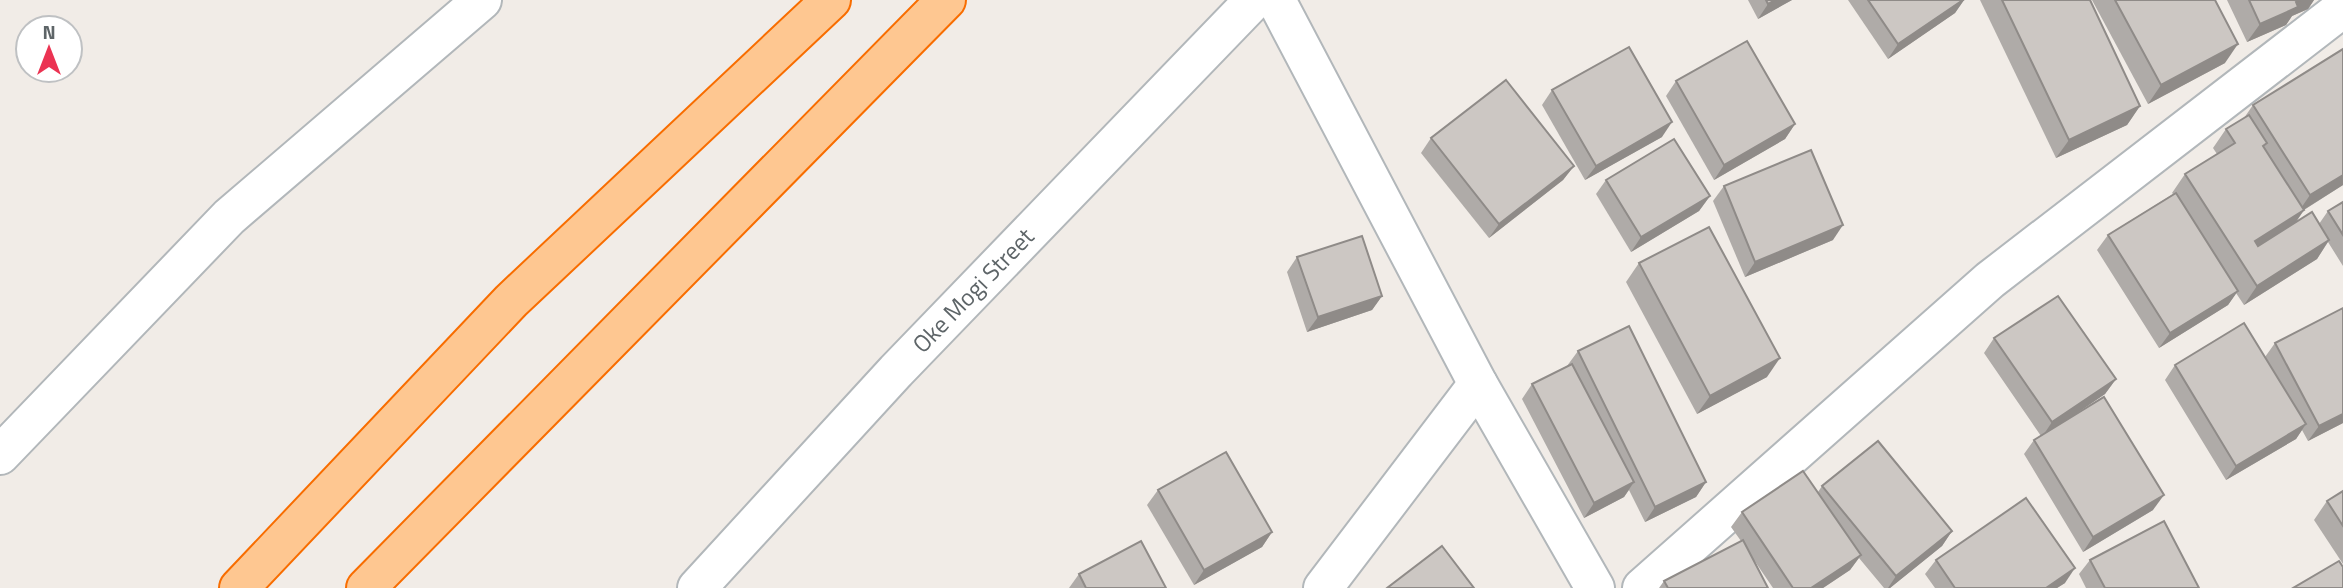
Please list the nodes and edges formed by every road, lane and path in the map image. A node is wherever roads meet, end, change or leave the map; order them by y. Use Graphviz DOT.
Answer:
graph roads {
  1 [pos="482,0"];
  2 [pos="831,0"];
  3 [pos="946,0"];
  4 [pos="1254,0"];
  5 [pos="1276,0"];
  6 [pos="2343,8"];
  7 [pos="1478,384"];
  8 [pos="0,455"];
  9 [pos="239,588"];
  10 [pos="366,588"];
  11 [pos="697,588"];
  12 [pos="1322,588"];
  13 [pos="1595,588"];
  14 [pos="1642,588"];
  1 -- 8 [label="street"];
  2 -- 9 [label="highway"];
  3 -- 10 [label="highway"];
  4 -- 11 [label="street, Oke Mogi Street"];
  5 -- 7 [label="street"];
  6 -- 14 [label="street"];
  7 -- 12 [label="street"];
  7 -- 13 [label="street"];
}
